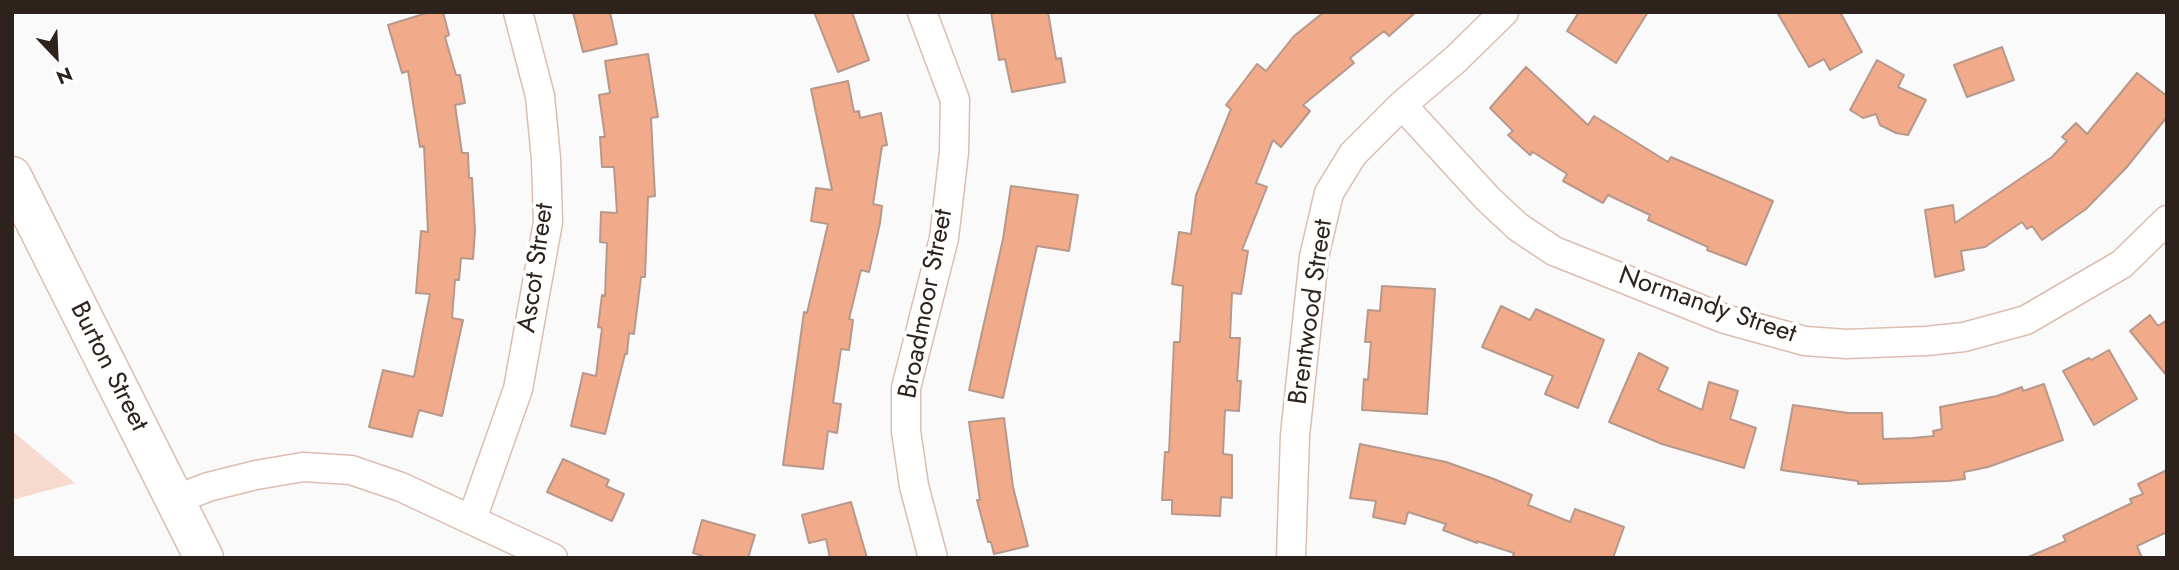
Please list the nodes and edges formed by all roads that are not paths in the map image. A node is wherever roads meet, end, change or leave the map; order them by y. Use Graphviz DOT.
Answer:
graph roads {
  1 [pos="518,12"];
  2 [pos="922,12"];
  3 [pos="1504,12"];
  4 [pos="1402,105"];
  5 [pos="12,177"];
  6 [pos="2167,220"];
  7 [pos="175,500"];
  8 [pos="472,519"];
  9 [pos="204,558"];
  10 [pos="553,558"];
  11 [pos="933,558"];
  12 [pos="1291,558"];
  1 -- 8 [label="street, Ascot Street"];
  2 -- 11 [label="street, Broadmoor Street"];
  3 -- 4 [label="street, Brentwood Street"];
  4 -- 6 [label="street, Normandy Street"];
  4 -- 12 [label="street, Brentwood Street"];
  5 -- 7 [label="street, Burton Street"];
  7 -- 8 [label="street"];
  7 -- 9 [label="street, Burton Street"];
  8 -- 10 [label="street"];
}
